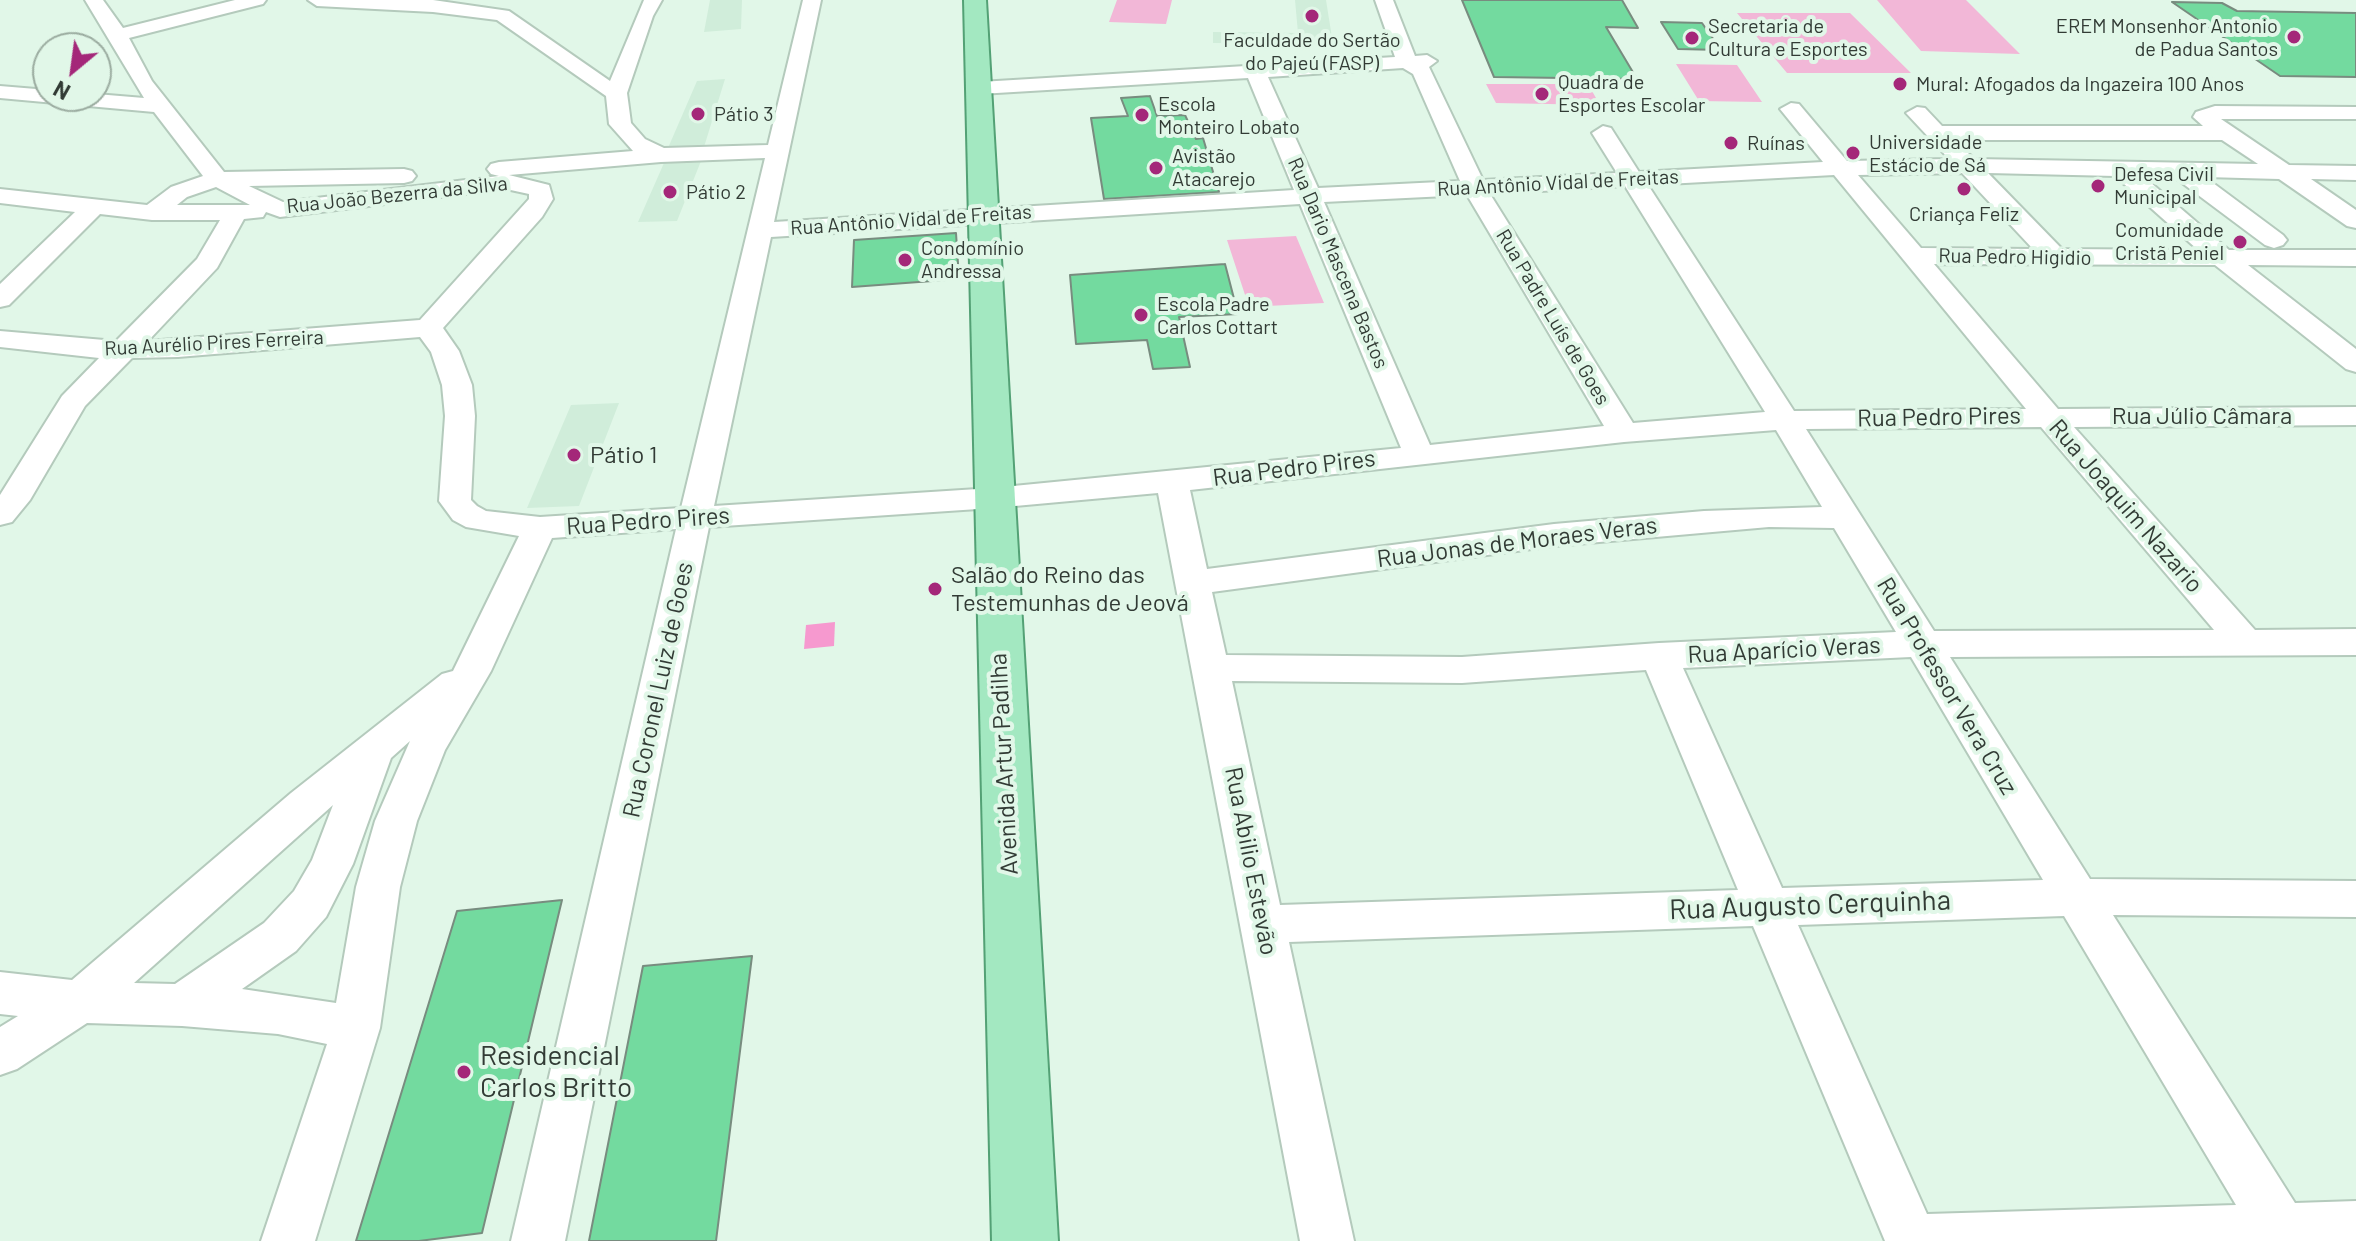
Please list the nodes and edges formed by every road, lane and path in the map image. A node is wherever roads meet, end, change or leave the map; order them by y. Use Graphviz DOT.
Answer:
graph roads {
  1 [pos="94,0"];
  2 [pos="257,0"];
  3 [pos="317,0"];
  4 [pos="653,0"];
  5 [pos="812,0"];
  6 [pos="975,0"];
  7 [pos="1384,0"];
  8 [pos="118,35"];
  9 [pos="1419,37"];
  10 [pos="1419,65"];
  11 [pos="1257,74"];
  12 [pos="143,83"];
  13 [pos="980,88"];
  14 [pos="0,92"];
  15 [pos="616,93"];
  16 [pos="32,95"];
  17 [pos="112,96"];
  18 [pos="112,102"];
  19 [pos="160,106"];
  20 [pos="1791,109"];
  21 [pos="1917,113"];
  22 [pos="2356,113"];
  23 [pos="1603,133"];
  24 [pos="1936,133"];
  25 [pos="2229,133"];
  26 [pos="779,151"];
  27 [pos="661,155"];
  28 [pos="1965,166"];
  29 [pos="1843,168"];
  30 [pos="2121,169"];
  31 [pos="2180,170"];
  32 [pos="2285,172"];
  33 [pos="2356,173"];
  34 [pos="217,179"];
  35 [pos="1631,179"];
  36 [pos="1475,188"];
  37 [pos="0,196"];
  38 [pos="1310,196"];
  39 [pos="96,205"];
  40 [pos="280,210"];
  41 [pos="152,213"];
  42 [pos="235,214"];
  43 [pos="986,216"];
  44 [pos="2356,221"];
  45 [pos="760,230"];
  46 [pos="2274,240"];
  47 [pos="1915,256"];
  48 [pos="2056,258"];
  49 [pos="2356,258"];
  50 [pos="2225,260"];
  51 [pos="0,299"];
  52 [pos="428,328"];
  53 [pos="0,339"];
  54 [pos="124,350"];
  55 [pos="2356,363"];
  56 [pos="2048,416"];
  57 [pos="2356,416"];
  58 [pos="1785,420"];
  59 [pos="1624,433"];
  60 [pos="1419,454"];
  61 [pos="1172,482"];
  62 [pos="993,498"];
  63 [pos="0,515"];
  64 [pos="695,517"];
  65 [pos="1844,518"];
  66 [pos="540,528"];
  67 [pos="1192,583"];
  68 [pos="2356,642"];
  69 [pos="1923,644"];
  70 [pos="2247,644"];
  71 [pos="1659,656"];
  72 [pos="1212,668"];
  73 [pos="472,671"];
  74 [pos="373,751"];
  75 [pos="2075,897"];
  76 [pos="2356,899"];
  77 [pos="1767,906"];
  78 [pos="1264,924"];
  79 [pos="0,993"];
  80 [pos="80,1002"];
  81 [pos="182,1005"];
  82 [pos="356,1028"];
  83 [pos="0,1053"];
  84 [pos="2356,1228"];
  85 [pos="2284,1235"];
  86 [pos="288,1241"];
  87 [pos="538,1241"];
  88 [pos="1025,1241"];
  89 [pos="1327,1241"];
  90 [pos="1912,1241"];
  91 [pos="1924,1241"];
  1 -- 8 [label="street, Rua João Bezerra da Silva"];
  2 -- 8 [label="street"];
  3 -- 15 [label="street"];
  4 -- 15 [label="street"];
  5 -- 26 [label="street, Rua Coronel Luiz de Goes"];
  6 -- 13 [label="main road, Avenida Artur Padilha"];
  7 -- 10 [label="street, Rua Padre Luís de Goes"];
  8 -- 12 [label="street, Rua João Bezerra da Silva"];
  9 -- 10 [label="street, Rua Padre Luís de Goes"];
  10 -- 11 [label="street"];
  10 -- 36 [label="street, Rua Padre Luís de Goes"];
  11 -- 13 [label="street"];
  11 -- 38 [label="street, Rua Dario Mascena Bastos"];
  12 -- 17 [label="street"];
  12 -- 19 [label="street, Rua João Bezerra da Silva"];
  13 -- 43 [label="main road, Avenida Artur Padilha"];
  14 -- 16 [label="street"];
  15 -- 27 [label="street"];
  18 -- 19 [label="street"];
  19 -- 34 [label="street, Rua João Bezerra da Silva"];
  20 -- 29 [label="street, Rua Joaquim Nazario"];
  21 -- 24 [label="street"];
  22 -- 25 [label="street"];
  23 -- 35 [label="street, Rua Professor Vera Cruz"];
  24 -- 25 [label="street"];
  24 -- 28 [label="street"];
  25 -- 32 [label="street"];
  26 -- 27 [label="street"];
  26 -- 45 [label="street, Rua Coronel Luiz de Goes"];
  27 -- 34 [label="street"];
  28 -- 29 [label="street, Rua Antônio Vidal de Freitas"];
  28 -- 30 [label="street, Rua Antônio Vidal de Freitas"];
  28 -- 48 [label="street"];
  29 -- 35 [label="street, Rua Antônio Vidal de Freitas"];
  29 -- 47 [label="street, Rua Joaquim Nazario"];
  30 -- 31 [label="street, Rua Antônio Vidal de Freitas"];
  30 -- 50 [label="street"];
  31 -- 32 [label="street, Rua Antônio Vidal de Freitas"];
  31 -- 46 [label="street"];
  32 -- 33 [label="street, Rua Antônio Vidal de Freitas"];
  32 -- 44 [label="street"];
  34 -- 40 [label="street, Rua João Bezerra da Silva"];
  34 -- 41 [label="street"];
  35 -- 36 [label="street, Rua Antônio Vidal de Freitas"];
  35 -- 58 [label="street, Rua Professor Vera Cruz"];
  36 -- 38 [label="street, Rua Antônio Vidal de Freitas"];
  36 -- 59 [label="street, Rua Padre Luís de Goes"];
  37 -- 39 [label="street"];
  38 -- 43 [label="street, Rua Antônio Vidal de Freitas"];
  38 -- 60 [label="street, Rua Dario Mascena Bastos"];
  39 -- 41 [label="street"];
  39 -- 51 [label="street"];
  40 -- 42 [label="street"];
  40 -- 52 [label="street, Rua João Bezerra da Silva"];
  41 -- 42 [label="street"];
  42 -- 54 [label="street"];
  43 -- 45 [label="street, Rua Antônio Vidal de Freitas"];
  43 -- 62 [label="main road, Avenida Artur Padilha"];
  45 -- 64 [label="street, Rua Coronel Luiz de Goes"];
  47 -- 48 [label="street, Rua Pedro Higidio"];
  47 -- 56 [label="street, Rua Joaquim Nazario"];
  48 -- 50 [label="street, Rua Pedro Higidio"];
  49 -- 50 [label="street, Rua Pedro Higidio"];
  50 -- 55 [label="street"];
  52 -- 54 [label="street, Rua Aurélio Pires Ferreira"];
  52 -- 66 [label="street, Rua Pedro Pires"];
  53 -- 54 [label="street, Rua Aurélio Pires Ferreira"];
  54 -- 63 [label="street"];
  56 -- 57 [label="street, Rua Júlio Câmara"];
  56 -- 58 [label="street, Rua Pedro Pires"];
  56 -- 70 [label="street, Rua Joaquim Nazario"];
  58 -- 59 [label="street, Rua Pedro Pires"];
  58 -- 65 [label="street, Rua Professor Vera Cruz"];
  59 -- 60 [label="street, Rua Pedro Pires"];
  60 -- 61 [label="street, Rua Pedro Pires"];
  61 -- 62 [label="street, Rua Pedro Pires"];
  61 -- 67 [label="street, Rua Abilio Estevão"];
  62 -- 64 [label="street, Rua Pedro Pires"];
  62 -- 88 [label="main road, Avenida Artur Padilha"];
  64 -- 66 [label="street, Rua Pedro Pires"];
  64 -- 87 [label="street, Rua Coronel Luiz de Goes"];
  65 -- 67 [label="street, Rua Jonas de Moraes Veras"];
  65 -- 69 [label="street, Rua Professor Vera Cruz"];
  66 -- 73 [label="street"];
  67 -- 72 [label="street, Rua Abilio Estevão"];
  68 -- 70 [label="street, Rua Aparício Veras"];
  69 -- 70 [label="street, Rua Aparício Veras"];
  69 -- 71 [label="street, Rua Aparício Veras"];
  69 -- 75 [label="street, Rua Professor Vera Cruz"];
  71 -- 72 [label="street, Rua Aparício Veras"];
  71 -- 77 [label="street"];
  72 -- 78 [label="street, Rua Abilio Estevão"];
  73 -- 74 [label="street"];
  73 -- 82 [label="street"];
  74 -- 80 [label="street"];
  74 -- 81 [label="street"];
  75 -- 76 [label="street, Rua Augusto Cerquinha"];
  75 -- 77 [label="street, Rua Augusto Cerquinha"];
  75 -- 85 [label="street, Rua Professor Vera Cruz"];
  77 -- 78 [label="street, Rua Augusto Cerquinha"];
  77 -- 90 [label="street"];
  78 -- 89 [label="street, Rua Abilio Estevão"];
  79 -- 80 [label="street"];
  80 -- 81 [label="street"];
  80 -- 83 [label="street"];
  81 -- 82 [label="street"];
  82 -- 86 [label="street"];
  84 -- 85 [label="street"];
  85 -- 91 [label="street"];
}
